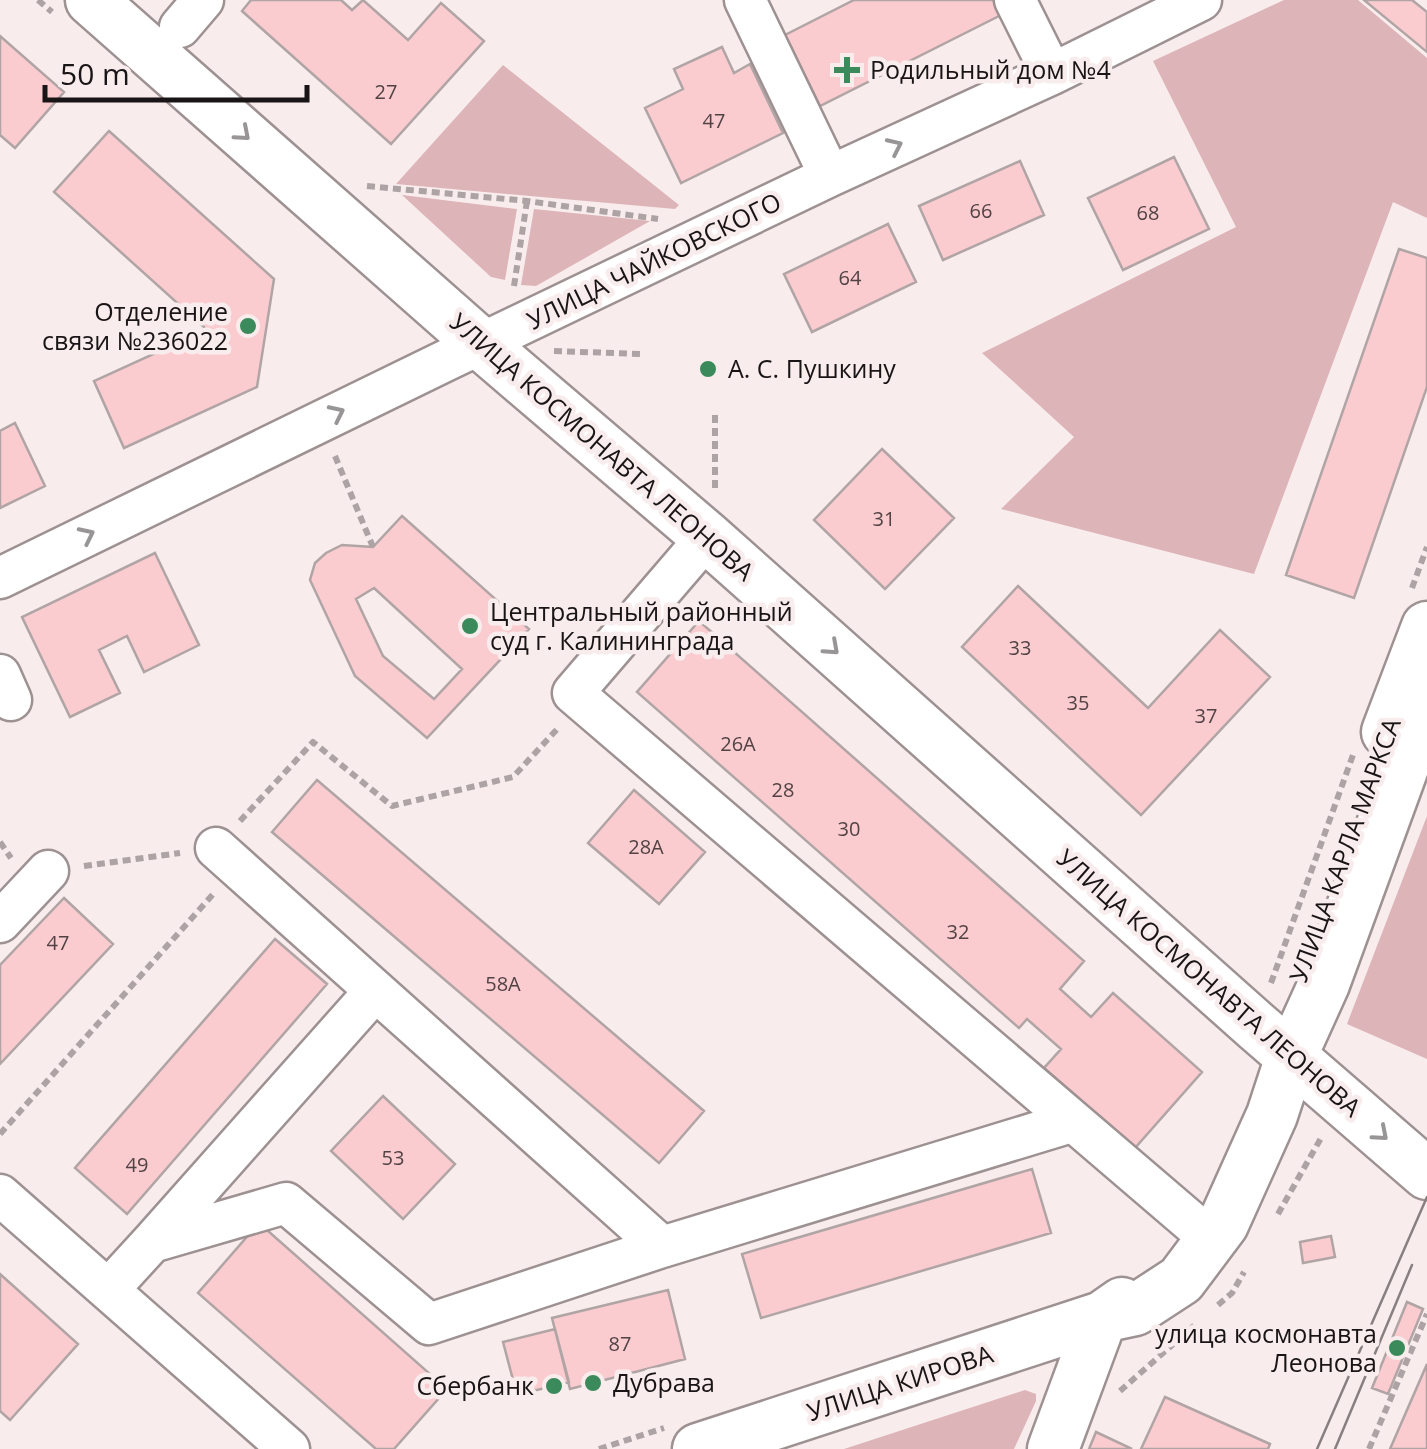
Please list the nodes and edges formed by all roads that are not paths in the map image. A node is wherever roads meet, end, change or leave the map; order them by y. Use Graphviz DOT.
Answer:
graph roads {
  1 [pos="745,0"];
  2 [pos="1015,0"];
  3 [pos="1202,0"];
  4 [pos="72,6"];
  5 [pos="1052,74"];
  6 [pos="830,176"];
  7 [pos="481,344"];
  8 [pos="711,516"];
  9 [pos="0,578"];
  10 [pos="1417,614"];
  11 [pos="1427,702"];
  12 [pos="227,857"];
  13 [pos="48,872"];
  14 [pos="0,922"];
  15 [pos="375,991"];
  16 [pos="1274,1042"];
  17 [pos="1071,1122"];
  18 [pos="1427,1174"];
  19 [pos="0,1194"];
  20 [pos="1198,1228"];
  21 [pos="152,1242"];
  22 [pos="662,1247"];
  23 [pos="108,1290"];
  24 [pos="1102,1317"];
  25 [pos="685,1437"];
  26 [pos="288,1449"];
  27 [pos="1053,1449"];
  1 -- 6 [label="street"];
  2 -- 5 [label="street"];
  3 -- 5 [label="street, УЛИЦА ЧАЙКОВСКОГО"];
  4 -- 7 [label="main road, УЛИЦА КОСМОНАВТА ЛЕОНОВА, one-way"];
  6 -- 5 [label="street, УЛИЦА ЧАЙКОВСКОГО, one-way"];
  6 -- 7 [label="street, УЛИЦА ЧАЙКОВСКОГО"];
  7 -- 8 [label="main road, УЛИЦА КОСМОНАВТА ЛЕОНОВА"];
  9 -- 7 [label="street, УЛИЦА ЧАЙКОВСКОГО, one-way"];
  8 -- 16 [label="main road, УЛИЦА КОСМОНАВТА ЛЕОНОВА, one-way"];
  8 -- 17 [label="street"];
  10 -- 16 [label="main road, УЛИЦА КАРЛА МАРКСА"];
  11 -- 16 [label="main road, УЛИЦА КАРЛА МАРКСА"];
  12 -- 15 [label="street"];
  13 -- 14 [label="street"];
  15 -- 21 [label="street"];
  15 -- 22 [label="street"];
  16 -- 18 [label="main road, УЛИЦА КОСМОНАВТА ЛЕОНОВА, one-way"];
  16 -- 20 [label="main road, УЛИЦА КАРЛА МАРКСА"];
  16 -- 24 [label="main road, УЛИЦА КАРЛА МАРКСА"];
  17 -- 20 [label="street"];
  17 -- 22 [label="street"];
  19 -- 23 [label="street"];
  20 -- 24 [label="main road, УЛИЦА КАРЛА МАРКСА"];
  21 -- 22 [label="street"];
  21 -- 23 [label="street"];
  23 -- 26 [label="street"];
  24 -- 25 [label="main road, УЛИЦА КИРОВА"];
  24 -- 27 [label="main road"];
}
